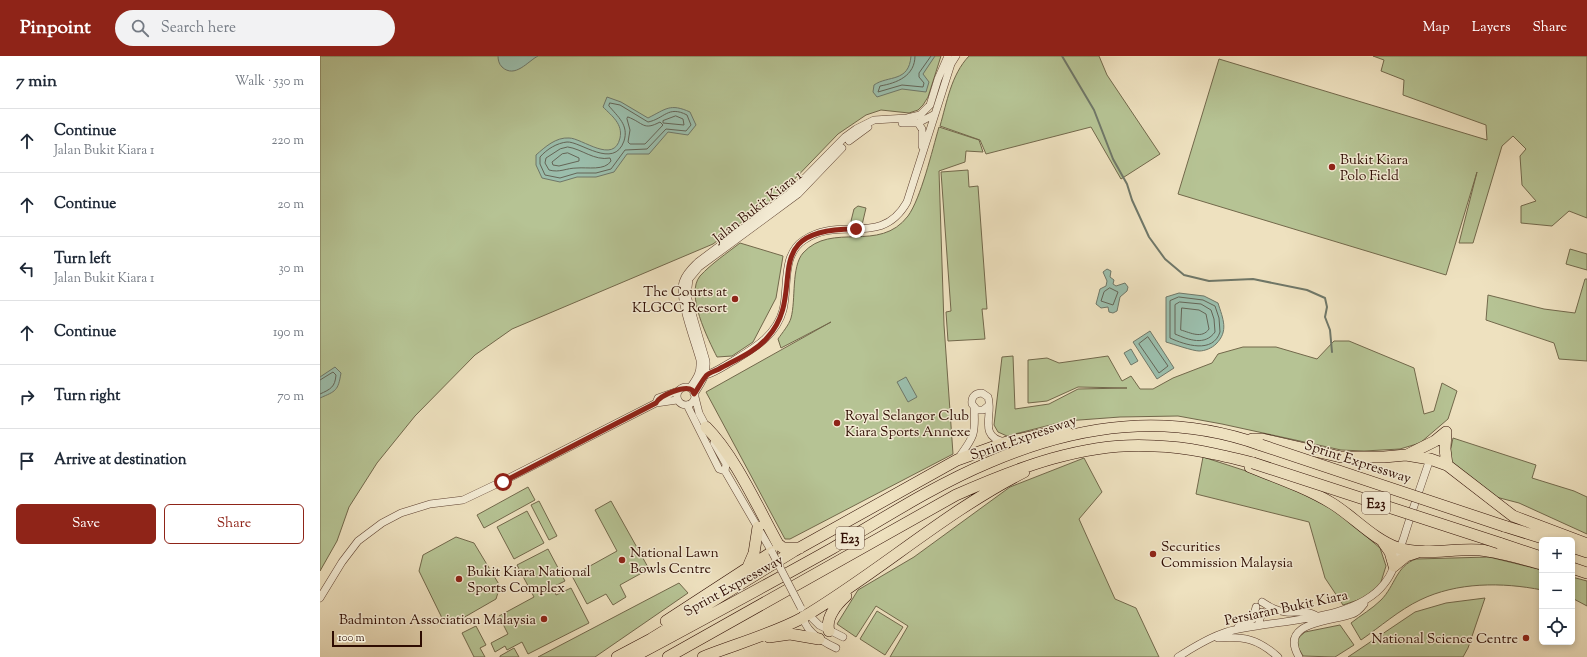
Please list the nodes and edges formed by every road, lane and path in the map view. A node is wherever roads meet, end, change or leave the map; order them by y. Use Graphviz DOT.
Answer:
graph roads {
  1 [pos="948,56"];
  2 [pos="956,56"];
  3 [pos="935,114"];
  4 [pos="918,123"];
  5 [pos="922,154"];
  6 [pos="706,375"];
  7 [pos="678,391"];
  8 [pos="693,393"];
  9 [pos="677,400"];
  10 [pos="656,403"];
  11 [pos="687,405"];
  12 [pos="988,406"];
  13 [pos="974,408"];
  14 [pos="706,427"];
  15 [pos="1073,433"];
  16 [pos="1244,439"];
  17 [pos="1007,442"];
  18 [pos="1196,450"];
  19 [pos="1406,455"];
  20 [pos="1430,459"];
  21 [pos="957,460"];
  22 [pos="1043,463"];
  23 [pos="1447,465"];
  24 [pos="725,471"];
  25 [pos="758,527"];
  26 [pos="1539,537"];
  27 [pos="1383,542"];
  28 [pos="1587,544"];
  29 [pos="800,548"];
  30 [pos="1400,548"];
  31 [pos="1575,548"];
  32 [pos="1421,551"];
  33 [pos="772,552"];
  34 [pos="1587,552"];
  35 [pos="1539,557"];
  36 [pos="1539,563"];
  37 [pos="1394,566"];
  38 [pos="748,568"];
  39 [pos="1575,569"];
  40 [pos="1575,572"];
  41 [pos="1587,574"];
  42 [pos="853,585"];
  43 [pos="320,598"];
  44 [pos="1369,598"];
  45 [pos="803,612"];
  46 [pos="1262,612"];
  47 [pos="1316,616"];
  48 [pos="1258,626"];
  49 [pos="829,631"];
  50 [pos="1225,632"];
  51 [pos="753,638"];
  52 [pos="843,638"];
  53 [pos="1214,638"];
  54 [pos="819,639"];
  55 [pos="836,648"];
  56 [pos="625,656"];
  57 [pos="668,657"];
  58 [pos="703,657"];
  59 [pos="1178,657"];
  60 [pos="1278,657"];
  61 [pos="1299,657"];
  1 -- 8 [label="street, Jalan Bukit Kiara 1"];
  2 -- 3 [label="street"];
  3 -- 4 [label="street, Jalan Bukit Kiara 1"];
  3 -- 5 [label="street"];
  4 -- 5 [label="street"];
  4 -- 6 [label="street, Jalan Bukit Kiara 1"];
  5 -- 6 [label="street"];
  6 -- 8 [label="street"];
  7 -- 8 [label="street"];
  7 -- 9 [label="street"];
  7 -- 10 [label="street"];
  8 -- 11 [label="street"];
  8 -- 14 [label="street"];
  9 -- 10 [label="street"];
  9 -- 11 [label="street"];
  10 -- 43 [label="street"];
  11 -- 24 [label="street"];
  12 -- 13 [label="street"];
  12 -- 13 [label="street"];
  12 -- 17 [label="street"];
  13 -- 21 [label="street"];
  14 -- 24 [label="street"];
  14 -- 29 [label="highway"];
  15 -- 16 [label="highway, Sprint Expressway / E23"];
  15 -- 17 [label="highway"];
  15 -- 56 [label="highway, Sprint Expressway / E23"];
  16 -- 19 [label="highway"];
  16 -- 26 [label="highway, Sprint Expressway / E23, bridge"];
  17 -- 21 [label="highway"];
  18 -- 22 [label="highway, Sprint Expressway / E23"];
  18 -- 27 [label="highway"];
  18 -- 35 [label="highway, Sprint Expressway / E23, bridge"];
  19 -- 20 [label="highway"];
  19 -- 23 [label="highway"];
  20 -- 23 [label="highway"];
  20 -- 30 [label="street, Persiaran Bukit Kiara"];
  21 -- 29 [label="highway"];
  22 -- 42 [label="highway"];
  22 -- 57 [label="highway, Sprint Expressway / E23"];
  23 -- 28 [label="highway"];
  24 -- 25 [label="street"];
  25 -- 33 [label="street"];
  25 -- 38 [label="highway"];
  27 -- 30 [label="highway"];
  27 -- 37 [label="highway"];
  29 -- 56 [label="highway"];
  30 -- 32 [label="highway"];
  30 -- 37 [label="street, Persiaran Bukit Kiara"];
  31 -- 34 [label="highway"];
  32 -- 36 [label="highway"];
  32 -- 37 [label="highway"];
  33 -- 38 [label="highway"];
  33 -- 45 [label="street, bridge"];
  37 -- 44 [label="street, Persiaran Bukit Kiara"];
  38 -- 56 [label="highway"];
  39 -- 41 [label="highway"];
  40 -- 41 [label="highway"];
  42 -- 45 [label="highway"];
  42 -- 49 [label="highway"];
  44 -- 47 [label="street, Persiaran Bukit Kiara"];
  44 -- 61 [label="street"];
  45 -- 49 [label="street"];
  45 -- 51 [label="highway"];
  45 -- 54 [label="street"];
  46 -- 48 [label="street"];
  47 -- 48 [label="street, Persiaran Bukit Kiara"];
  47 -- 50 [label="street"];
  48 -- 50 [label="street, Persiaran Bukit Kiara"];
  49 -- 52 [label="street"];
  50 -- 53 [label="street, Persiaran Bukit Kiara"];
  51 -- 54 [label="highway"];
  51 -- 58 [label="highway"];
  53 -- 59 [label="street, Persiaran Bukit Kiara"];
  53 -- 60 [label="street"];
  54 -- 55 [label="street"];
}
